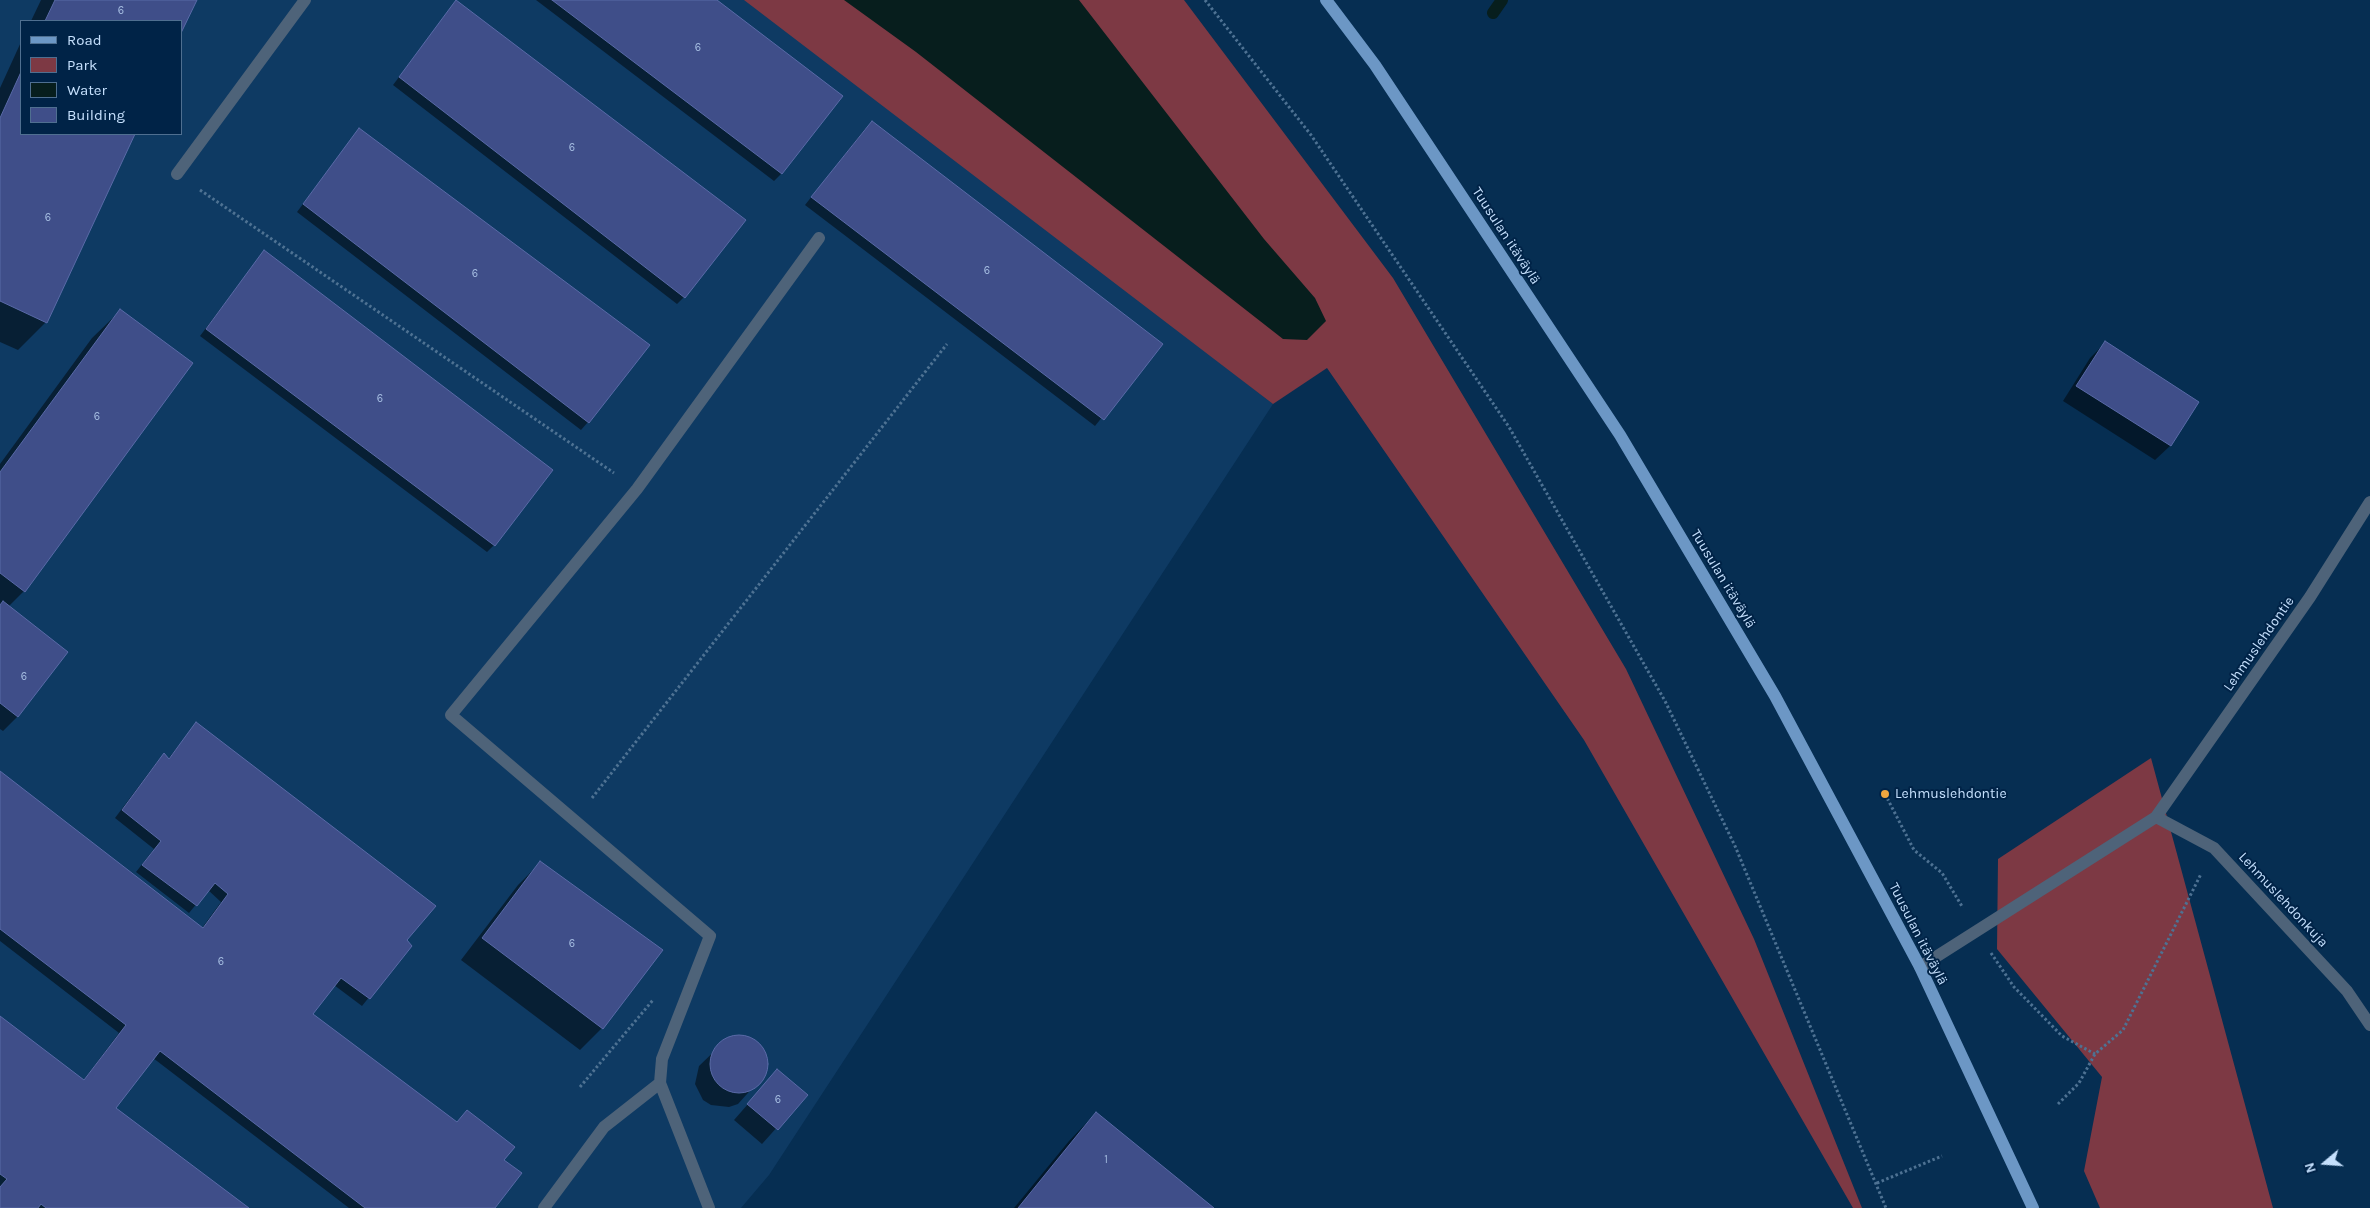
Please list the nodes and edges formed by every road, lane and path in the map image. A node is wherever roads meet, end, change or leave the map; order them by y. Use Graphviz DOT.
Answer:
graph roads {
  1 [pos="305,0"];
  2 [pos="1205,0"];
  3 [pos="1326,0"];
  4 [pos="177,174"];
  5 [pos="819,238"];
  6 [pos="947,344"];
  7 [pos="637,489"];
  8 [pos="2370,502"];
  9 [pos="2156,817"];
  10 [pos="574,820"];
  11 [pos="2214,848"];
  12 [pos="1920,967"];
  13 [pos="654,1000"];
  14 [pos="2370,1025"];
  15 [pos="660,1083"];
  16 [pos="580,1087"];
  17 [pos="2058,1104"];
  18 [pos="1942,1156"];
  19 [pos="1877,1183"];
  20 [pos="544,1208"];
  21 [pos="709,1208"];
  22 [pos="1886,1208"];
  23 [pos="2033,1208"];
  1 -- 4 [label="street"];
  2 -- 19 [label="path"];
  3 -- 12 [label="main road, Tuusulan itäväylä"];
  4 -- 7 [label="path"];
  5 -- 7 [label="street"];
  6 -- 10 [label="path"];
  7 -- 10 [label="street"];
  8 -- 9 [label="street, Lehmuslehdontie"];
  9 -- 11 [label="street, Lehmuslehdonkuja"];
  9 -- 12 [label="street, Lehmuslehdontie"];
  10 -- 15 [label="street"];
  11 -- 14 [label="street, Lehmuslehdonkuja"];
  11 -- 17 [label="path"];
  12 -- 23 [label="main road, Tuusulan itäväylä"];
  13 -- 16 [label="path"];
  15 -- 20 [label="street"];
  15 -- 21 [label="street"];
  18 -- 19 [label="path"];
  19 -- 22 [label="path"];
}
